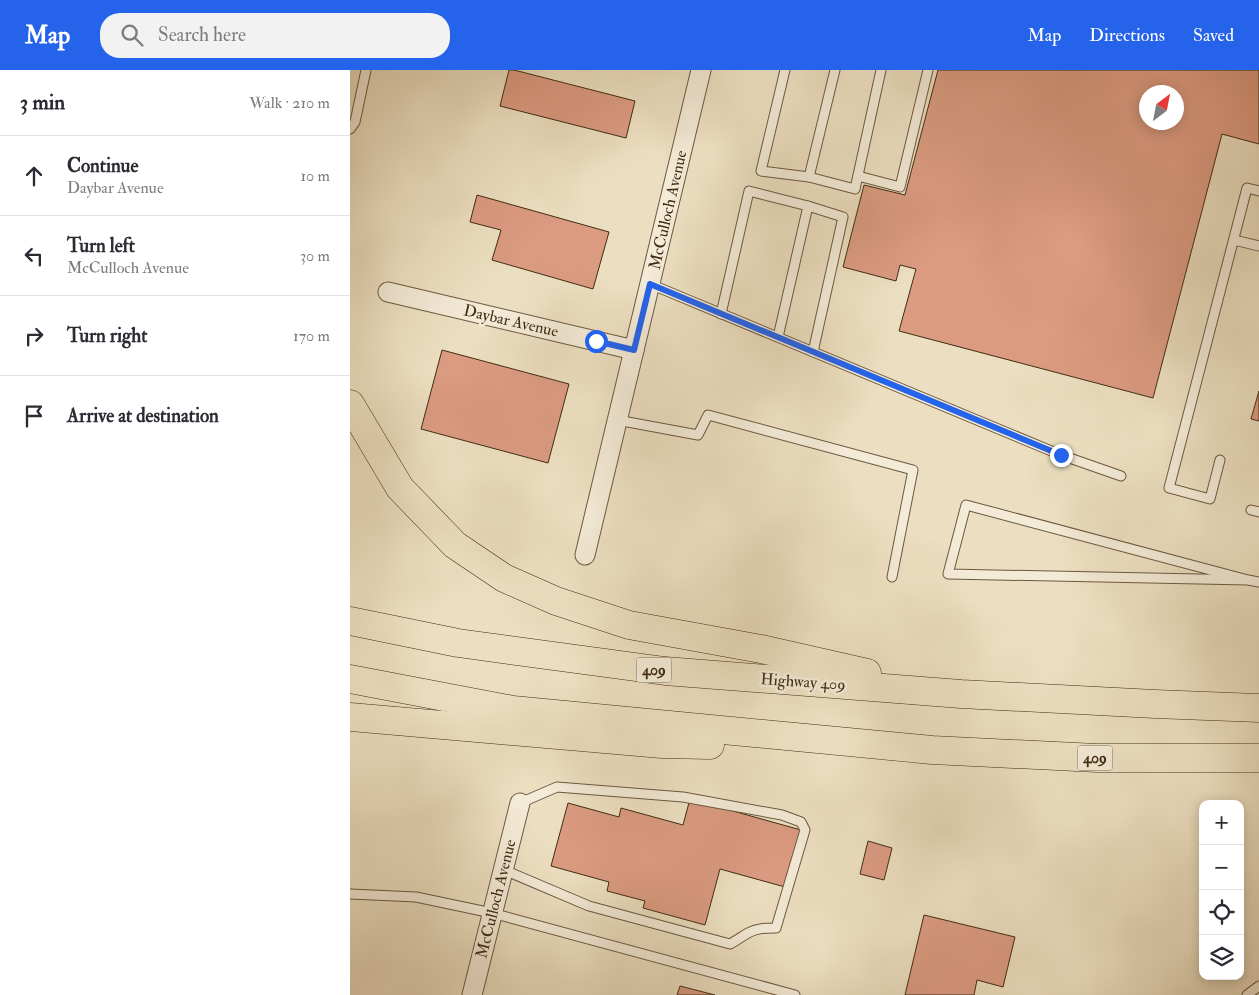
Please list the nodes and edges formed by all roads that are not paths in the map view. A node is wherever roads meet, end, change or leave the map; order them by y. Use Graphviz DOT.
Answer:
graph roads {
  1 [pos="366,70"];
  2 [pos="701,70"];
  3 [pos="785,70"];
  4 [pos="834,70"];
  5 [pos="881,70"];
  6 [pos="928,70"];
  7 [pos="350,129"];
  8 [pos="858,176"];
  9 [pos="808,177"];
  10 [pos="1259,191"];
  11 [pos="808,206"];
  12 [pos="1234,240"];
  13 [pos="1259,246"];
  14 [pos="650,284"];
  15 [pos="388,292"];
  16 [pos="720,314"];
  17 [pos="778,337"];
  18 [pos="634,350"];
  19 [pos="813,352"];
  20 [pos="350,404"];
  21 [pos="618,420"];
  22 [pos="1220,460"];
  23 [pos="1121,476"];
  24 [pos="585,555"];
  25 [pos="892,577"];
  26 [pos="1248,580"];
  27 [pos="1259,582"];
  28 [pos="350,621"];
  29 [pos="350,679"];
  30 [pos="961,694"];
  31 [pos="1259,708"];
  32 [pos="350,717"];
  33 [pos="932,750"];
  34 [pos="1259,758"];
  35 [pos="520,803"];
  36 [pos="504,870"];
  37 [pos="350,894"];
  38 [pos="492,913"];
  39 [pos="1259,986"];
  40 [pos="472,995"];
  41 [pos="795,995"];
  42 [pos="1247,995"];
  1 -- 7 [label="lane"];
  2 -- 14 [label="street, McCulloch Avenue"];
  3 -- 9 [label="lane"];
  4 -- 9 [label="lane"];
  5 -- 8 [label="lane"];
  6 -- 8 [label="lane"];
  8 -- 9 [label="lane"];
  10 -- 12 [label="lane"];
  11 -- 16 [label="lane"];
  11 -- 17 [label="lane"];
  11 -- 19 [label="lane"];
  12 -- 13 [label="lane"];
  12 -- 22 [label="lane"];
  14 -- 16 [label="lane"];
  14 -- 18 [label="street, McCulloch Avenue"];
  15 -- 18 [label="street, Daybar Avenue"];
  16 -- 17 [label="lane"];
  17 -- 19 [label="lane"];
  18 -- 21 [label="street, McCulloch Avenue"];
  19 -- 23 [label="lane"];
  20 -- 30 [label="highway"];
  21 -- 24 [label="street, McCulloch Avenue"];
  21 -- 25 [label="lane"];
  26 -- 26 [label="lane"];
  26 -- 27 [label="lane"];
  28 -- 30 [label="highway, Highway 409 / 409"];
  29 -- 33 [label="highway, 409"];
  30 -- 31 [label="highway, Highway 409 / 409"];
  32 -- 33 [label="highway"];
  33 -- 34 [label="highway, 409"];
  35 -- 36 [label="street, McCulloch Avenue"];
  35 -- 36 [label="lane"];
  36 -- 38 [label="street, McCulloch Avenue"];
  37 -- 38 [label="lane"];
  38 -- 40 [label="street, McCulloch Avenue"];
  38 -- 41 [label="lane"];
  39 -- 42 [label="lane"];
}
